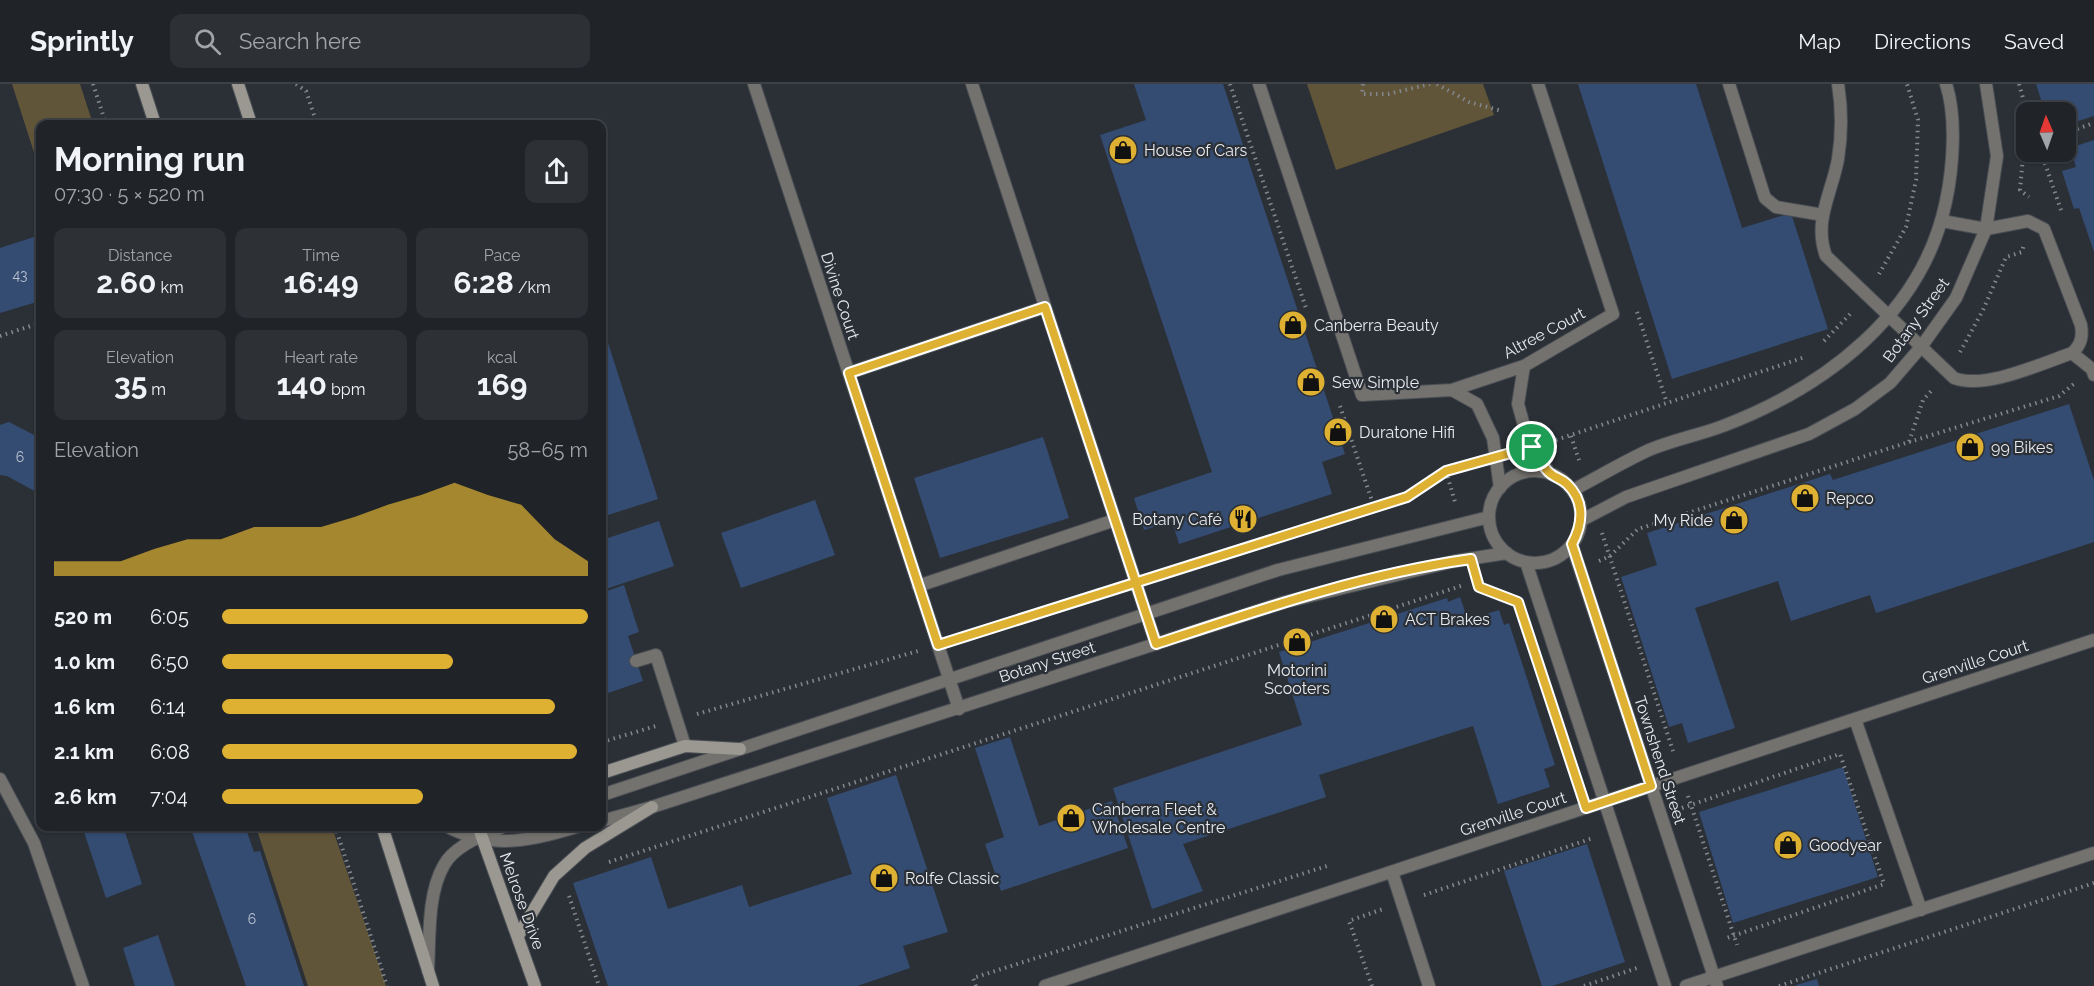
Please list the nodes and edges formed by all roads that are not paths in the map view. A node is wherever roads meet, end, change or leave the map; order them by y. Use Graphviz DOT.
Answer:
graph roads {
  1 [pos="142,84"];
  2 [pos="238,84"];
  3 [pos="753,84"];
  4 [pos="972,84"];
  5 [pos="1259,84"];
  6 [pos="1538,84"];
  7 [pos="1729,84"];
  8 [pos="1838,84"];
  9 [pos="1946,84"];
  10 [pos="1986,84"];
  11 [pos="154,120"];
  12 [pos="250,120"];
  13 [pos="1824,215"];
  14 [pos="1942,221"];
  15 [pos="1986,229"];
  16 [pos="1045,307"];
  17 [pos="1890,317"];
  18 [pos="1921,347"];
  19 [pos="2072,353"];
  20 [pos="1524,366"];
  21 [pos="2093,372"];
  22 [pos="849,373"];
  23 [pos="1452,390"];
  24 [pos="1550,474"];
  25 [pos="1500,488"];
  26 [pos="1573,490"];
  27 [pos="1489,516"];
  28 [pos="1115,520"];
  29 [pos="1582,520"];
  30 [pos="1572,544"];
  31 [pos="1507,553"];
  32 [pos="1526,562"];
  33 [pos="918,586"];
  34 [pos="1146,613"];
  35 [pos="2094,640"];
  36 [pos="1156,644"];
  37 [pos="636,661"];
  38 [pos="949,678"];
  39 [pos="959,709"];
  40 [pos="1855,719"];
  41 [pos="685,746"];
  42 [pos="740,749"];
  43 [pos="606,772"];
  44 [pos="0,779"];
  45 [pos="1651,786"];
  46 [pos="606,794"];
  47 [pos="1605,802"];
  48 [pos="652,807"];
  49 [pos="606,819"];
  50 [pos="384,831"];
  51 [pos="455,831"];
  52 [pos="560,831"];
  53 [pos="479,832"];
  54 [pos="2094,853"];
  55 [pos="1392,872"];
  56 [pos="1921,909"];
  57 [pos="518,936"];
  58 [pos="428,972"];
  59 [pos="1715,981"];
  60 [pos="83,986"];
  61 [pos="433,986"];
  62 [pos="535,986"];
  63 [pos="1045,986"];
  64 [pos="1429,986"];
  65 [pos="1665,986"];
  66 [pos="1686,986"];
  1 -- 11 [label="main road"];
  2 -- 12 [label="main road"];
  3 -- 22 [label="street, Divine Court"];
  4 -- 16 [label="street"];
  5 -- 23 [label="street, Altree Court"];
  6 -- 20 [label="street, Altree Court"];
  7 -- 13 [label="street"];
  8 -- 13 [label="street"];
  9 -- 14 [label="street, Botany Street"];
  10 -- 15 [label="street, Botany Street"];
  13 -- 17 [label="street"];
  14 -- 15 [label="street"];
  14 -- 17 [label="street, Botany Street"];
  15 -- 18 [label="street, Botany Street"];
  15 -- 19 [label="street"];
  16 -- 22 [label="street"];
  16 -- 28 [label="street"];
  17 -- 18 [label="street"];
  17 -- 26 [label="street, Botany Street"];
  18 -- 19 [label="street"];
  18 -- 29 [label="street, Botany Street"];
  19 -- 21 [label="street"];
  20 -- 23 [label="street, Altree Court"];
  20 -- 24 [label="street"];
  22 -- 33 [label="street, Divine Court"];
  23 -- 25 [label="street"];
  24 -- 25 [label="street"];
  24 -- 26 [label="street"];
  25 -- 27 [label="street"];
  26 -- 29 [label="street"];
  27 -- 31 [label="street"];
  27 -- 34 [label="street, Botany Street"];
  28 -- 33 [label="street"];
  28 -- 34 [label="street"];
  29 -- 30 [label="street"];
  30 -- 32 [label="street"];
  30 -- 45 [label="street, Townshend Street"];
  31 -- 32 [label="street"];
  31 -- 36 [label="street, Botany Street"];
  32 -- 47 [label="street"];
  33 -- 38 [label="street, Divine Court"];
  34 -- 36 [label="street"];
  34 -- 38 [label="street, Botany Street"];
  35 -- 40 [label="street, Grenville Court"];
  36 -- 39 [label="street, Botany Street"];
  37 -- 41 [label="street"];
  38 -- 39 [label="street, Divine Court"];
  38 -- 42 [label="street, Botany Street"];
  39 -- 48 [label="street, Botany Street"];
  40 -- 45 [label="street, Grenville Court"];
  40 -- 56 [label="street"];
  41 -- 42 [label="main road"];
  41 -- 43 [label="main road"];
  42 -- 46 [label="street, Botany Street"];
  44 -- 60 [label="street"];
  45 -- 47 [label="street, Grenville Court"];
  45 -- 59 [label="street, Townshend Street"];
  47 -- 55 [label="street, Grenville Court"];
  47 -- 65 [label="street"];
  48 -- 49 [label="street, Botany Street"];
  48 -- 57 [label="main road"];
  50 -- 58 [label="main road"];
  51 -- 53 [label="street"];
  52 -- 53 [label="street"];
  53 -- 57 [label="main road, Melrose Drive"];
  53 -- 58 [label="street"];
  54 -- 56 [label="street"];
  55 -- 63 [label="street, Grenville Court"];
  55 -- 64 [label="street"];
  56 -- 59 [label="street"];
  57 -- 62 [label="main road, Melrose Drive"];
  58 -- 61 [label="main road"];
  59 -- 66 [label="street"];
}
